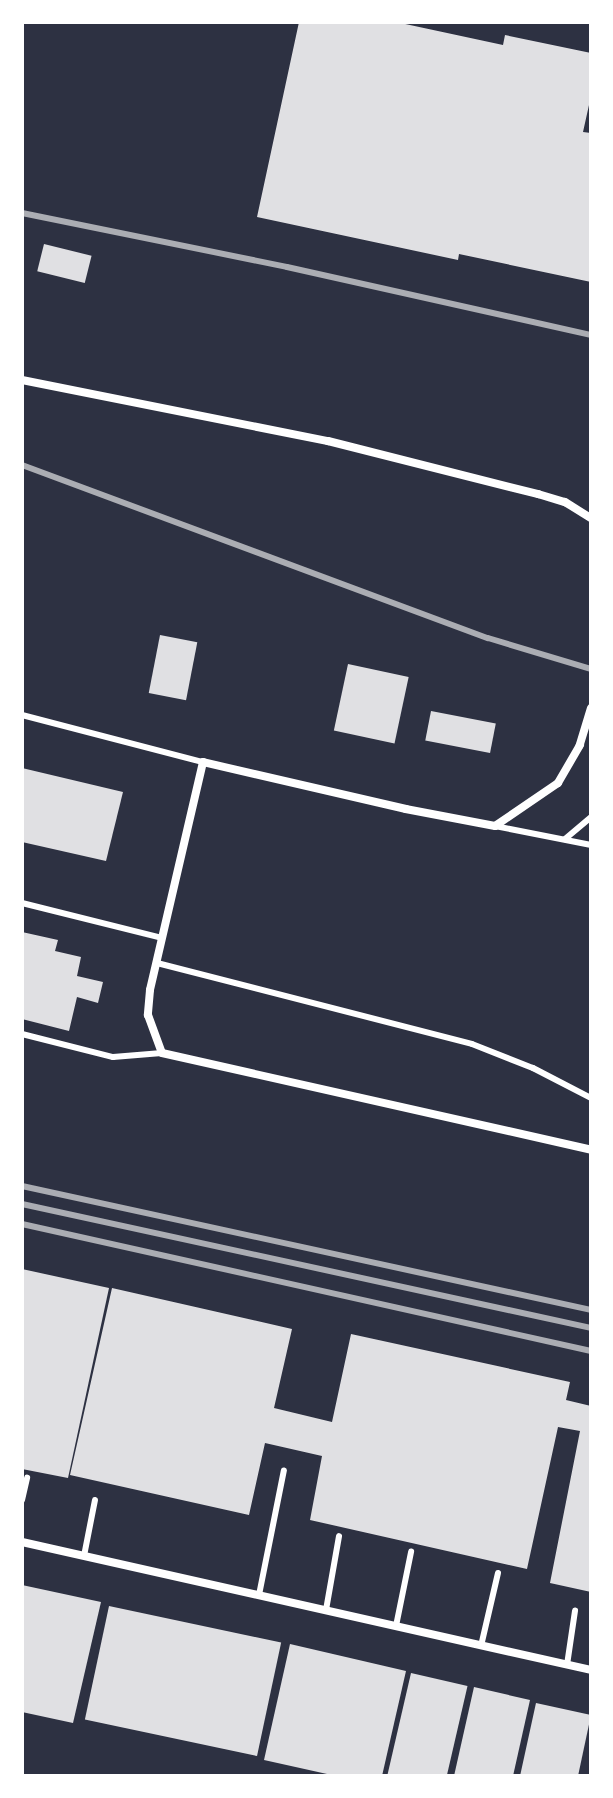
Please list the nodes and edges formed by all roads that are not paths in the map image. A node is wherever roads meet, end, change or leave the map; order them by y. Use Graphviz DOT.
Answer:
graph roads {
  1 [pos="22,380"];
  2 [pos="591,518"];
  3 [pos="591,708"];
  4 [pos="22,715"];
  5 [pos="588,730"];
  6 [pos="203,762"];
  7 [pos="591,817"];
  8 [pos="495,826"];
  9 [pos="565,839"];
  10 [pos="591,845"];
  11 [pos="22,903"];
  12 [pos="162,938"];
  13 [pos="157,963"];
  14 [pos="22,1034"];
  15 [pos="162,1053"];
  16 [pos="591,1098"];
  17 [pos="591,1150"];
  18 [pos="284,1470"];
  19 [pos="27,1478"];
  20 [pos="22,1500"];
  21 [pos="95,1500"];
  22 [pos="339,1536"];
  23 [pos="22,1542"];
  24 [pos="411,1552"];
  25 [pos="84,1556"];
  26 [pos="498,1573"];
  27 [pos="259,1595"];
  28 [pos="326,1610"];
  29 [pos="575,1611"];
  30 [pos="396,1626"];
  31 [pos="481,1646"];
  32 [pos="567,1665"];
  33 [pos="591,1670"];
  1 -- 2 [label="street"];
  3 -- 5 [label="street"];
  4 -- 6 [label="lane"];
  5 -- 8 [label="street"];
  6 -- 8 [label="street"];
  6 -- 12 [label="street"];
  7 -- 9 [label="lane"];
  8 -- 9 [label="lane"];
  9 -- 10 [label="lane"];
  11 -- 12 [label="lane"];
  12 -- 13 [label="street"];
  13 -- 15 [label="street"];
  13 -- 16 [label="lane"];
  14 -- 15 [label="lane"];
  15 -- 17 [label="street"];
  18 -- 27 [label="lane"];
  19 -- 20 [label="lane"];
  21 -- 25 [label="lane"];
  22 -- 28 [label="lane"];
  23 -- 25 [label="street"];
  24 -- 30 [label="lane"];
  25 -- 27 [label="street"];
  26 -- 31 [label="lane"];
  27 -- 28 [label="street"];
  28 -- 30 [label="street"];
  29 -- 32 [label="lane"];
  30 -- 31 [label="street"];
  31 -- 32 [label="street"];
  32 -- 33 [label="street"];
}
